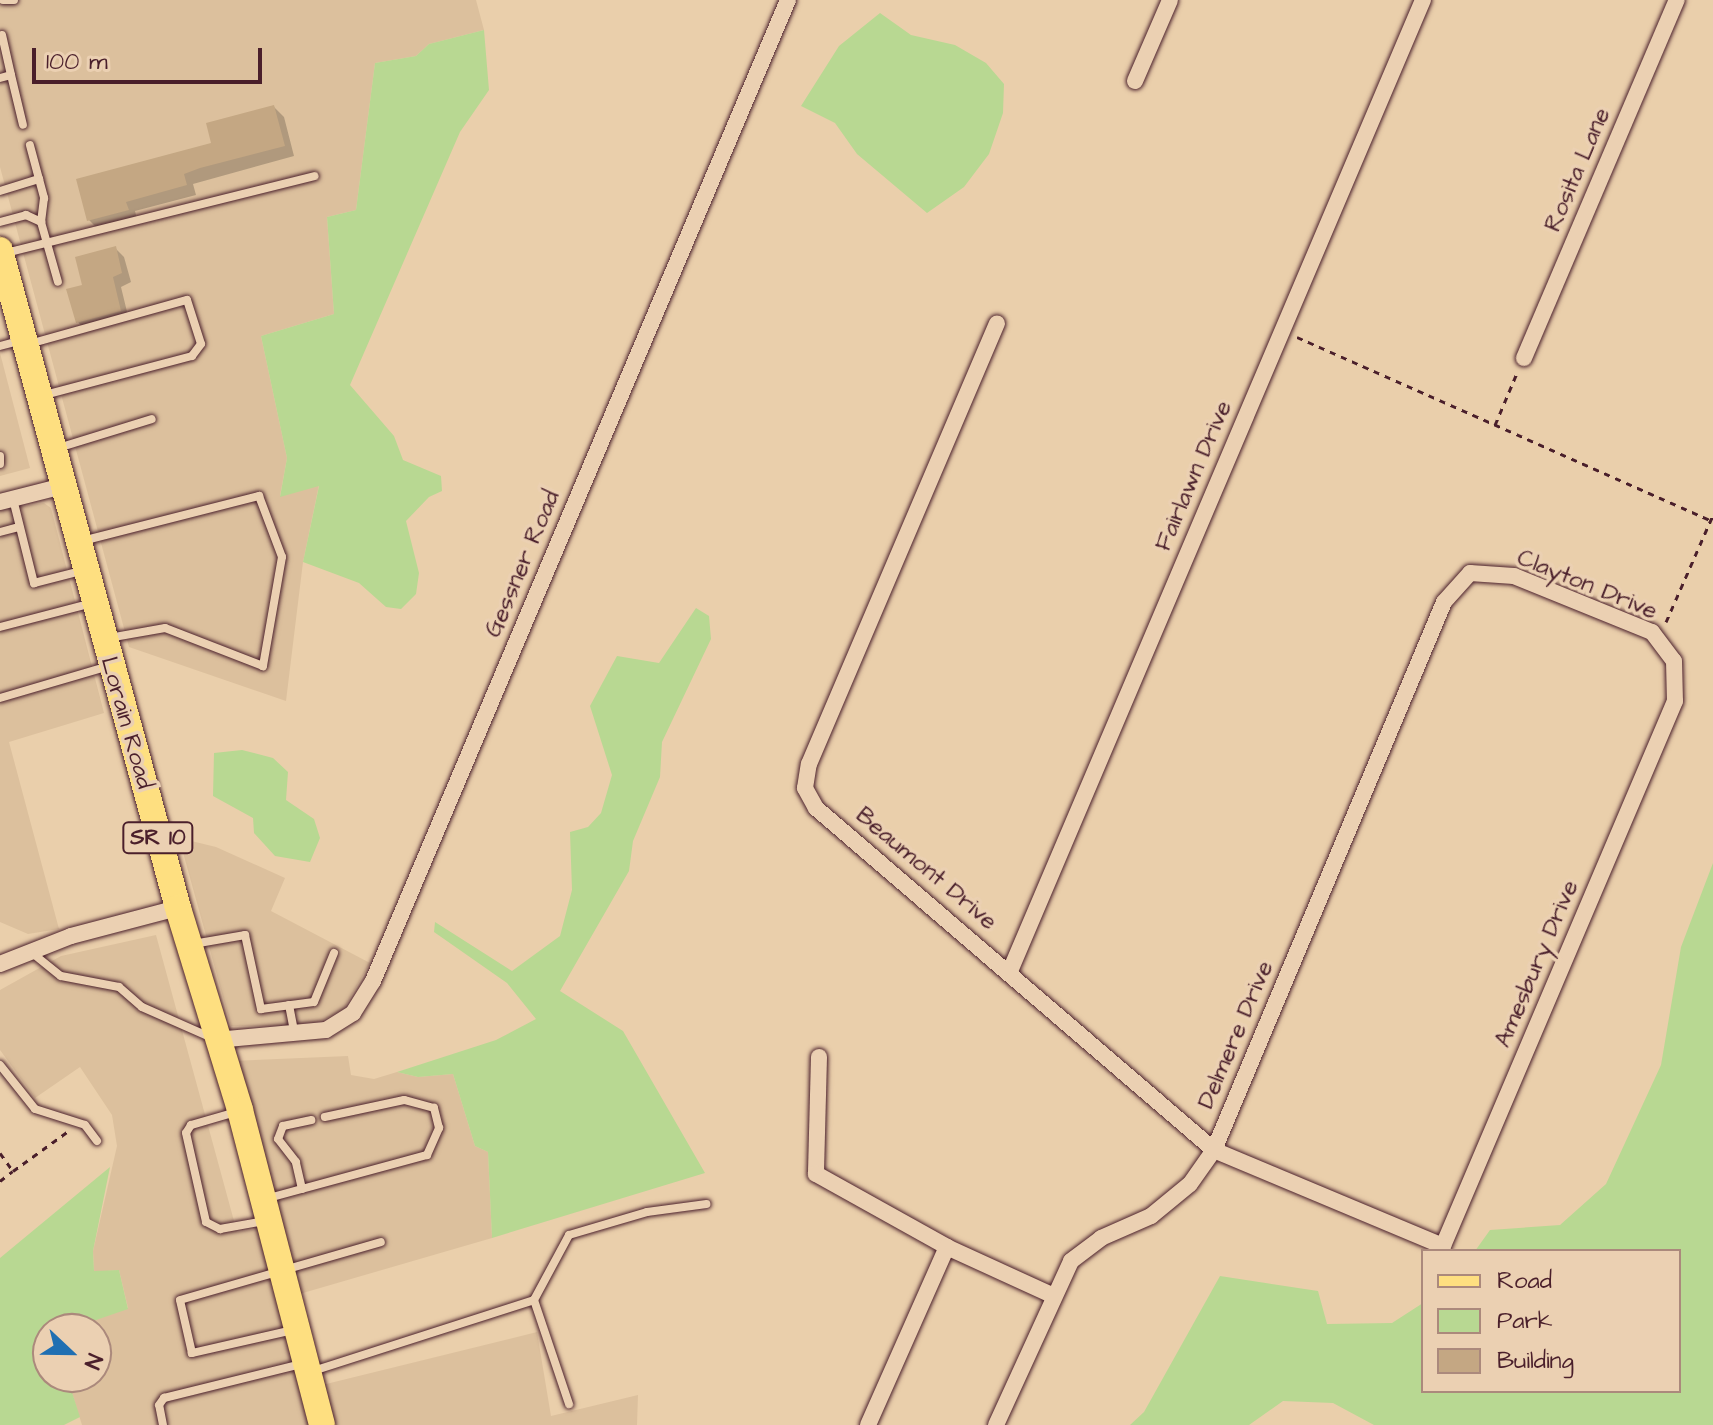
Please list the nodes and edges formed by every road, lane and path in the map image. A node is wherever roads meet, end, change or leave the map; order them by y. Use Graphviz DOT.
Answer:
graph roads {
  1 [pos="14,0"];
  2 [pos="788,0"];
  3 [pos="1170,0"];
  4 [pos="1423,0"];
  5 [pos="1677,0"];
  6 [pos="3,1"];
  7 [pos="2,35"];
  8 [pos="11,75"];
  9 [pos="0,78"];
  10 [pos="1135,81"];
  11 [pos="23,125"];
  12 [pos="30,145"];
  13 [pos="315,176"];
  14 [pos="39,179"];
  15 [pos="0,191"];
  16 [pos="0,222"];
  17 [pos="41,222"];
  18 [pos="46,242"];
  19 [pos="2,263"];
  20 [pos="58,282"];
  21 [pos="997,323"];
  22 [pos="1297,337"];
  23 [pos="17,344"];
  24 [pos="1524,358"];
  25 [pos="39,396"];
  26 [pos="152,419"];
  27 [pos="1495,425"];
  28 [pos="53,450"];
  29 [pos="0,456"];
  30 [pos="0,464"];
  31 [pos="63,486"];
  32 [pos="6,501"];
  33 [pos="1712,519"];
  34 [pos="19,527"];
  35 [pos="0,532"];
  36 [pos="78,542"];
  37 [pos="85,569"];
  38 [pos="1444,602"];
  39 [pos="94,603"];
  40 [pos="1666,622"];
  41 [pos="0,627"];
  42 [pos="103,639"];
  43 [pos="110,665"];
  44 [pos="0,698"];
  45 [pos="1675,701"];
  46 [pos="178,908"];
  47 [pos="189,944"];
  48 [pos="31,952"];
  49 [pos="334,953"];
  50 [pos="2,961"];
  51 [pos="1010,971"];
  52 [pos="289,1005"];
  53 [pos="295,1035"];
  54 [pos="216,1040"];
  55 [pos="819,1057"];
  56 [pos="0,1065"];
  57 [pos="240,1110"];
  58 [pos="325,1117"];
  59 [pos="311,1120"];
  60 [pos="79,1123"];
  61 [pos="97,1141"];
  62 [pos="1214,1150"];
  63 [pos="0,1153"];
  64 [pos="13,1171"];
  65 [pos="0,1181"];
  66 [pos="302,1189"];
  67 [pos="706,1204"];
  68 [pos="267,1210"];
  69 [pos="381,1242"];
  70 [pos="1443,1246"];
  71 [pos="947,1247"];
  72 [pos="281,1270"];
  73 [pos="1052,1295"];
  74 [pos="534,1300"];
  75 [pos="297,1329"];
  76 [pos="307,1368"];
  77 [pos="569,1404"];
  78 [pos="163,1425"];
  79 [pos="322,1425"];
  80 [pos="868,1425"];
  81 [pos="996,1425"];
  1 -- 6 [label="lane"];
  2 -- 53 [label="street, Gessner Road"];
  3 -- 10 [label="street"];
  4 -- 51 [label="street, Fairlawn Drive"];
  5 -- 24 [label="street, Rosita Lane"];
  7 -- 8 [label="lane"];
  8 -- 9 [label="lane"];
  8 -- 11 [label="lane"];
  12 -- 14 [label="lane"];
  13 -- 18 [label="lane"];
  14 -- 15 [label="lane"];
  14 -- 17 [label="lane"];
  16 -- 17 [label="lane"];
  17 -- 18 [label="lane"];
  18 -- 19 [label="lane"];
  18 -- 20 [label="lane"];
  19 -- 23 [label="main road, Lorain Road / SR 10"];
  21 -- 51 [label="street, Beaumont Drive"];
  22 -- 27 [label="path"];
  23 -- 25 [label="main road, Lorain Road / SR 10"];
  23 -- 25 [label="lane"];
  24 -- 27 [label="path"];
  25 -- 28 [label="main road, Lorain Road / SR 10"];
  26 -- 28 [label="lane"];
  27 -- 33 [label="path"];
  28 -- 31 [label="main road, Lorain Road / SR 10"];
  29 -- 30 [label="lane"];
  31 -- 32 [label="street"];
  31 -- 36 [label="main road, Lorain Road / SR 10"];
  32 -- 34 [label="lane"];
  33 -- 40 [label="path"];
  34 -- 35 [label="lane"];
  34 -- 37 [label="lane"];
  36 -- 37 [label="main road, Lorain Road / SR 10"];
  36 -- 42 [label="lane"];
  37 -- 39 [label="main road, Lorain Road / SR 10"];
  38 -- 45 [label="street, Clayton Drive"];
  38 -- 62 [label="street, Delmere Drive"];
  39 -- 41 [label="lane"];
  39 -- 42 [label="main road, Lorain Road / SR 10"];
  42 -- 43 [label="main road, Lorain Road / SR 10"];
  43 -- 44 [label="lane"];
  43 -- 46 [label="main road, Lorain Road / SR 10"];
  45 -- 70 [label="street, Amesbury Drive"];
  46 -- 47 [label="main road, Lorain Road / SR 10"];
  46 -- 48 [label="street"];
  47 -- 52 [label="lane"];
  47 -- 54 [label="main road, Lorain Road / SR 10"];
  48 -- 50 [label="street"];
  48 -- 54 [label="lane"];
  49 -- 52 [label="lane"];
  51 -- 62 [label="street, Beaumont Drive"];
  52 -- 53 [label="lane"];
  53 -- 54 [label="street, Gessner Road"];
  54 -- 57 [label="main road, Lorain Road / SR 10"];
  55 -- 71 [label="street"];
  56 -- 60 [label="lane"];
  57 -- 68 [label="main road, Lorain Road / SR 10"];
  57 -- 68 [label="lane"];
  58 -- 66 [label="lane"];
  59 -- 66 [label="lane"];
  60 -- 61 [label="lane"];
  60 -- 64 [label="path"];
  62 -- 70 [label="street, Beaumont Drive"];
  62 -- 73 [label="street, Delmere Drive"];
  63 -- 64 [label="path"];
  64 -- 65 [label="path"];
  66 -- 68 [label="lane"];
  67 -- 74 [label="lane"];
  68 -- 72 [label="main road, Lorain Road / SR 10"];
  69 -- 72 [label="lane"];
  71 -- 73 [label="street"];
  71 -- 80 [label="street"];
  72 -- 75 [label="main road, Lorain Road / SR 10"];
  72 -- 75 [label="lane"];
  73 -- 81 [label="street, Delmere Drive"];
  74 -- 76 [label="lane"];
  74 -- 77 [label="lane"];
  75 -- 76 [label="main road, Lorain Road / SR 10"];
  76 -- 78 [label="lane"];
  76 -- 79 [label="main road, Lorain Road / SR 10"];
}
